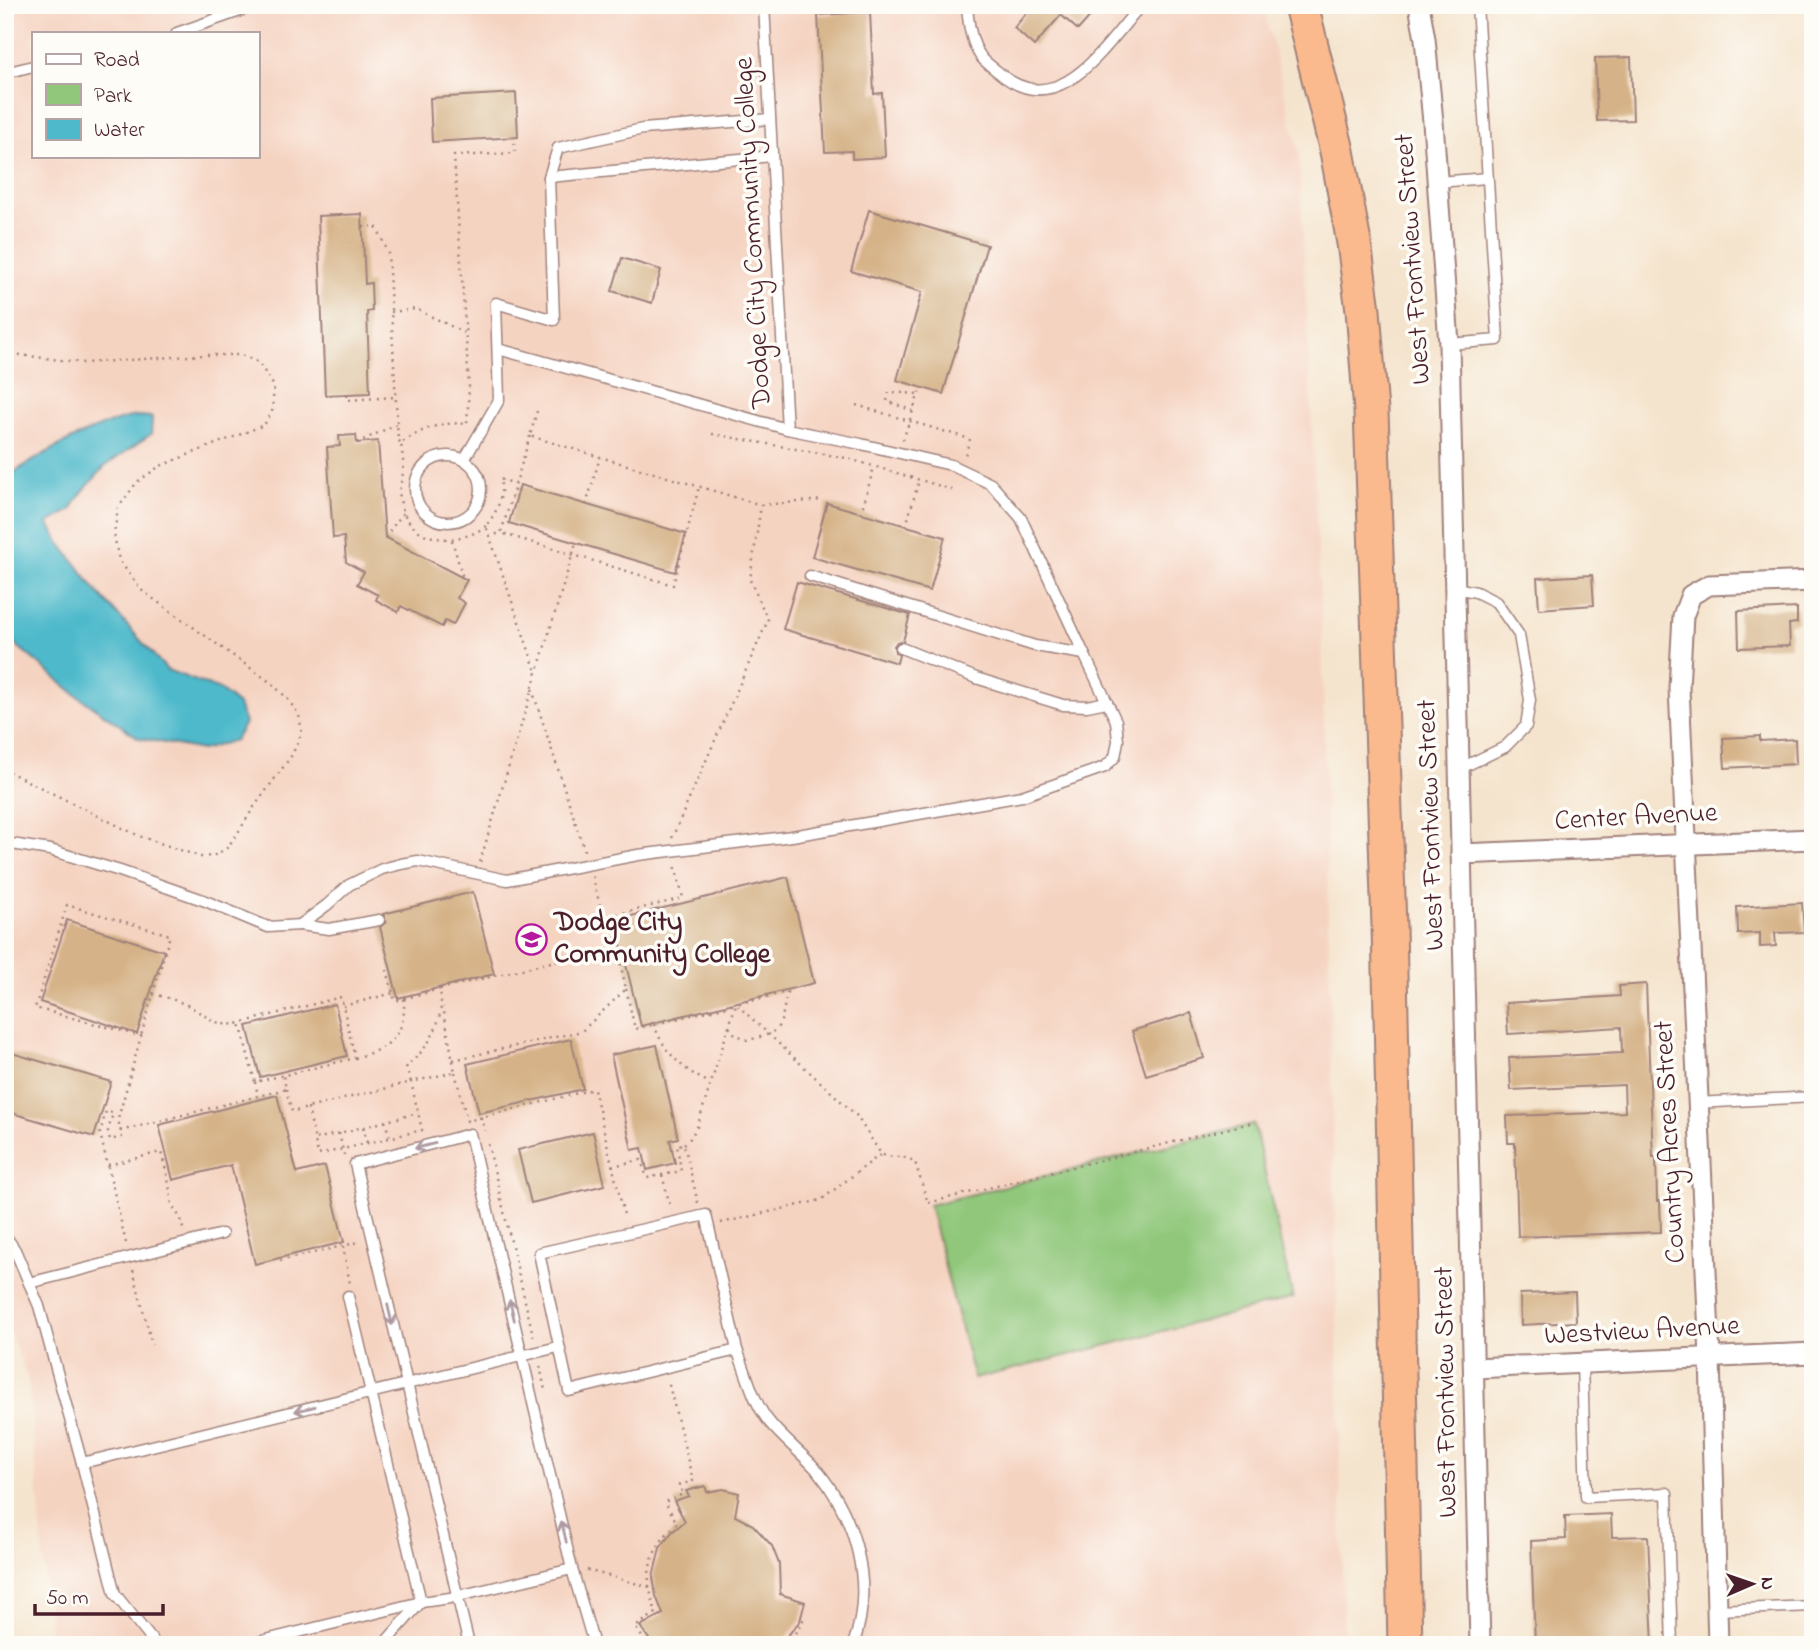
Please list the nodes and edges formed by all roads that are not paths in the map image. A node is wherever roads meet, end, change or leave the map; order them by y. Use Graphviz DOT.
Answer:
graph roads {
  1 [pos="257,5"];
  2 [pos="764,5"];
  3 [pos="967,5"];
  4 [pos="1141,5"];
  5 [pos="1301,5"];
  6 [pos="1419,5"];
  7 [pos="1477,5"];
  8 [pos="180,32"];
  9 [pos="32,66"];
  10 [pos="5,73"];
  11 [pos="770,119"];
  12 [pos="772,156"];
  13 [pos="549,177"];
  14 [pos="1487,178"];
  15 [pos="1438,182"];
  16 [pos="1450,344"];
  17 [pos="498,349"];
  18 [pos="787,429"];
  19 [pos="464,460"];
  20 [pos="810,576"];
  21 [pos="1813,581"];
  22 [pos="1454,588"];
  23 [pos="901,648"];
  24 [pos="1084,654"];
  25 [pos="1107,702"];
  26 [pos="1459,769"];
  27 [pos="1813,839"];
  28 [pos="5,843"];
  29 [pos="1685,844"];
  30 [pos="1461,854"];
  31 [pos="379,920"];
  32 [pos="300,925"];
  33 [pos="1813,1097"];
  34 [pos="1696,1102"];
  35 [pos="222,1234"];
  36 [pos="5,1235"];
  37 [pos="29,1283"];
  38 [pos="348,1296"];
  39 [pos="558,1347"];
  40 [pos="737,1350"];
  41 [pos="1813,1353"];
  42 [pos="522,1356"];
  43 [pos="1710,1357"];
  44 [pos="1582,1363"];
  45 [pos="1475,1368"];
  46 [pos="407,1384"];
  47 [pos="372,1392"];
  48 [pos="82,1463"];
  49 [pos="572,1569"];
  50 [pos="458,1597"];
  51 [pos="421,1602"];
  52 [pos="1813,1606"];
  53 [pos="1717,1610"];
  54 [pos="156,1645"];
  55 [pos="246,1645"];
  56 [pos="383,1645"];
  57 [pos="469,1645"];
  58 [pos="594,1645"];
  59 [pos="853,1645"];
  60 [pos="1405,1645"];
  61 [pos="1480,1645"];
  62 [pos="1672,1645"];
  63 [pos="1718,1645"];
  1 -- 8 [label="lane"];
  2 -- 11 [label="lane, Dodge City Community College"];
  3 -- 4 [label="lane"];
  5 -- 60 [label="highway"];
  6 -- 15 [label="street, West Frontview Street"];
  7 -- 14 [label="lane"];
  9 -- 10 [label="lane"];
  11 -- 12 [label="lane, Dodge City Community College"];
  11 -- 13 [label="lane"];
  12 -- 13 [label="lane"];
  12 -- 18 [label="lane, Dodge City Community College"];
  13 -- 17 [label="lane"];
  14 -- 15 [label="lane"];
  14 -- 16 [label="lane"];
  15 -- 16 [label="street, West Frontview Street"];
  16 -- 22 [label="street, West Frontview Street"];
  17 -- 18 [label="lane"];
  17 -- 19 [label="lane"];
  18 -- 24 [label="lane, Dodge City Community College"];
  19 -- 19 [label="lane"];
  20 -- 24 [label="lane"];
  21 -- 29 [label="street, Country Acres Street"];
  22 -- 26 [label="street, West Frontview Street"];
  22 -- 26 [label="lane"];
  23 -- 25 [label="lane"];
  24 -- 25 [label="lane, Dodge City Community College"];
  25 -- 32 [label="lane, Dodge City Community College"];
  26 -- 30 [label="street, West Frontview Street"];
  27 -- 29 [label="street, Center Avenue"];
  28 -- 32 [label="lane"];
  29 -- 30 [label="street, Center Avenue"];
  29 -- 34 [label="street, Country Acres Street"];
  30 -- 45 [label="street, West Frontview Street"];
  31 -- 32 [label="lane"];
  33 -- 34 [label="lane"];
  34 -- 43 [label="street, Country Acres Street"];
  35 -- 37 [label="lane"];
  36 -- 37 [label="lane"];
  37 -- 48 [label="lane"];
  38 -- 47 [label="lane"];
  39 -- 40 [label="lane"];
  39 -- 40 [label="lane"];
  39 -- 42 [label="lane"];
  40 -- 59 [label="lane"];
  41 -- 43 [label="street, Westview Avenue"];
  42 -- 46 [label="lane"];
  42 -- 46 [label="lane, one-way"];
  49 -- 42 [label="lane, one-way"];
  43 -- 44 [label="street, Westview Avenue"];
  43 -- 53 [label="street, Country Acres Street"];
  44 -- 45 [label="street, Westview Avenue"];
  44 -- 62 [label="lane"];
  45 -- 61 [label="street, West Frontview Street"];
  46 -- 47 [label="lane"];
  46 -- 50 [label="lane"];
  47 -- 48 [label="lane, one-way"];
  47 -- 51 [label="lane"];
  48 -- 54 [label="lane"];
  49 -- 50 [label="lane"];
  49 -- 58 [label="lane"];
  50 -- 51 [label="lane"];
  50 -- 57 [label="lane"];
  51 -- 55 [label="lane"];
  51 -- 56 [label="lane"];
  52 -- 53 [label="lane"];
  53 -- 63 [label="street, Country Acres Street"];
}
